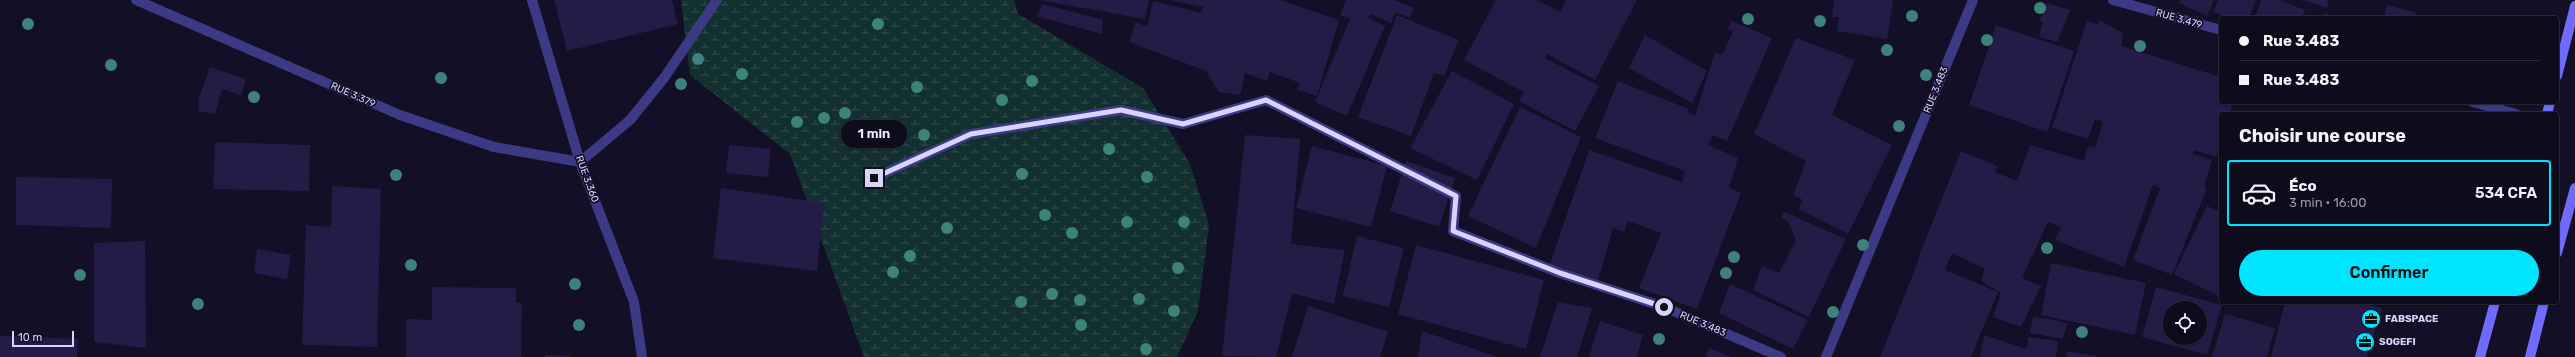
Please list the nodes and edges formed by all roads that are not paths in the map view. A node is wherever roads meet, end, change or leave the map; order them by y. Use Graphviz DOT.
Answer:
graph roads {
  1 [pos="136,0"];
  2 [pos="532,0"];
  3 [pos="717,0"];
  4 [pos="1973,0"];
  5 [pos="2114,0"];
  6 [pos="2575,6"];
  7 [pos="2219,29"];
  8 [pos="2559,68"];
  9 [pos="2480,104"];
  10 [pos="2509,112"];
  11 [pos="580,162"];
  12 [pos="874,178"];
  13 [pos="2575,188"];
  14 [pos="2559,246"];
  15 [pos="2494,304"];
  16 [pos="2543,304"];
  17 [pos="642,357"];
  18 [pos="1781,357"];
  19 [pos="1826,357"];
  20 [pos="2480,357"];
  21 [pos="2530,357"];
  1 -- 11 [label="street, RUE 3.379"];
  2 -- 11 [label="street, RUE 3.360"];
  3 -- 11 [label="street"];
  4 -- 19 [label="street, RUE 3.483"];
  5 -- 7 [label="street, RUE 3.479"];
  6 -- 8 [label="main road"];
  9 -- 10 [label="street"];
  11 -- 17 [label="street, RUE 3.360"];
  12 -- 18 [label="street, RUE 3.483"];
  13 -- 14 [label="main road"];
  15 -- 20 [label="main road"];
  16 -- 21 [label="main road"];
}
